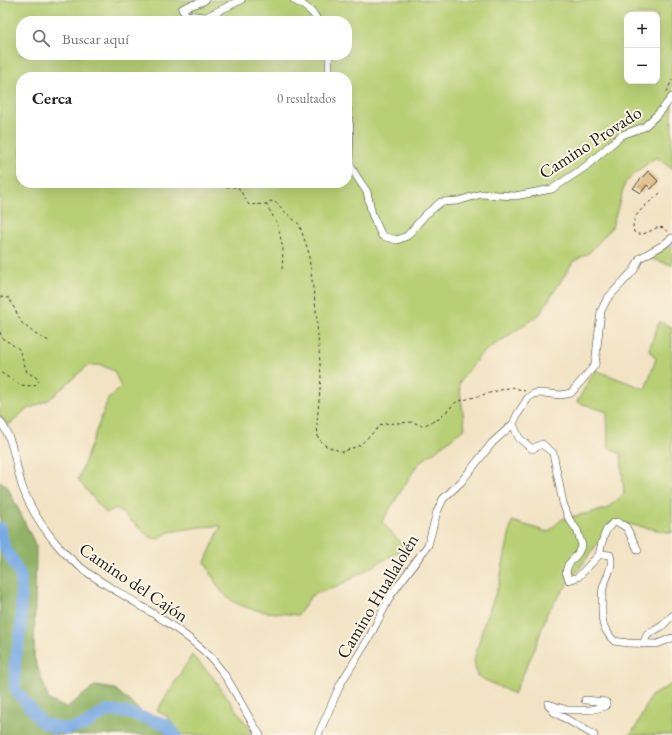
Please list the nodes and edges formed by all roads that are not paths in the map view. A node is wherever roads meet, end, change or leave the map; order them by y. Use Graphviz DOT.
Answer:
graph roads {
  1 [pos="205,0"];
  2 [pos="241,0"];
  3 [pos="294,0"];
  4 [pos="193,16"];
  5 [pos="210,16"];
  6 [pos="315,16"];
  7 [pos="329,60"];
  8 [pos="329,72"];
  9 [pos="672,97"];
  10 [pos="352,168"];
  11 [pos="671,238"];
  12 [pos="0,421"];
  13 [pos="514,424"];
  14 [pos="638,550"];
  15 [pos="599,555"];
  16 [pos="672,616"];
  17 [pos="672,638"];
  18 [pos="643,644"];
  19 [pos="585,700"];
  20 [pos="260,735"];
  21 [pos="318,735"];
  22 [pos="594,735"];
  1 -- 4 [label="street"];
  2 -- 5 [label="street"];
  3 -- 6 [label="street"];
  7 -- 8 [label="street"];
  9 -- 10 [label="street, Camino Provado"];
  11 -- 13 [label="street, Camino Huallalolén"];
  12 -- 20 [label="street, Camino del Cajón"];
  13 -- 15 [label="street"];
  13 -- 21 [label="street, Camino Huallalolén"];
  14 -- 15 [label="street"];
  15 -- 18 [label="street"];
  16 -- 18 [label="street"];
  17 -- 18 [label="street"];
  19 -- 22 [label="street"];
}
